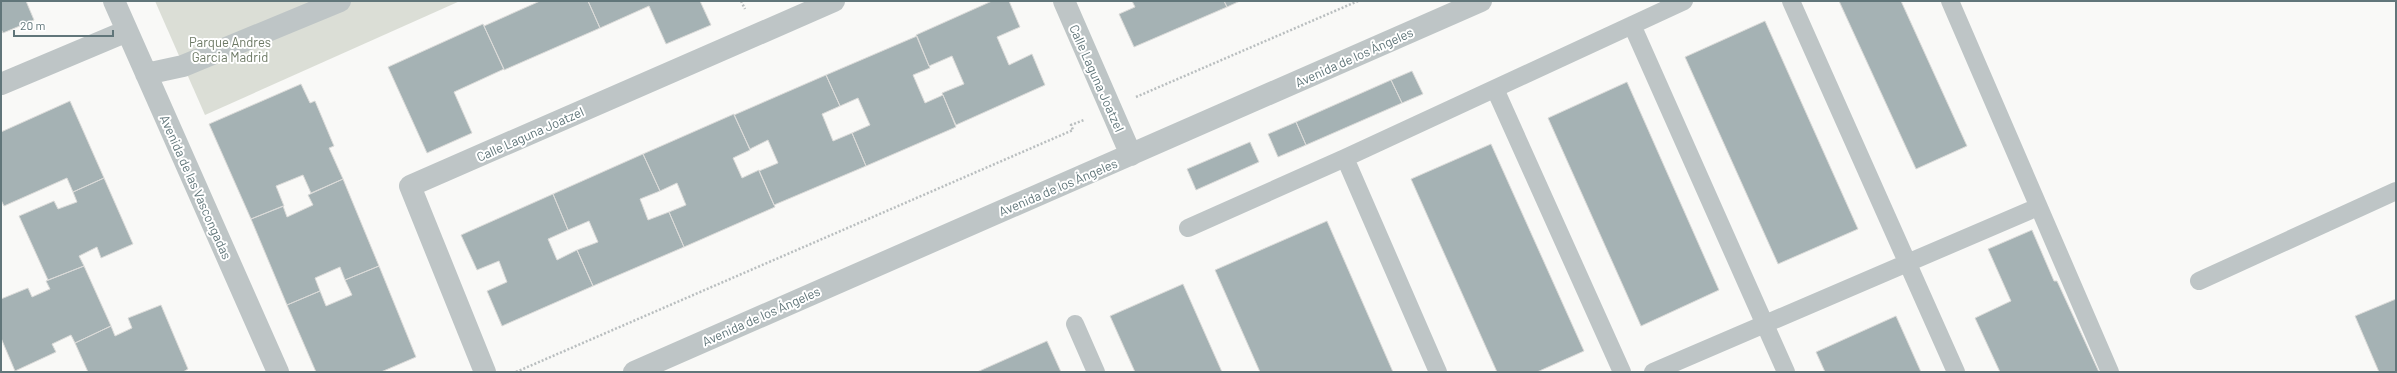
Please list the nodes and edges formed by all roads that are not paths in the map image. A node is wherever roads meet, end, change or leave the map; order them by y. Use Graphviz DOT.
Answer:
graph roads {
  1 [pos="114,1"];
  2 [pos="340,1"];
  3 [pos="834,1"];
  4 [pos="1064,1"];
  5 [pos="1481,1"];
  6 [pos="1684,1"];
  7 [pos="1792,1"];
  8 [pos="1950,1"];
  9 [pos="1632,25"];
  10 [pos="127,31"];
  11 [pos="146,74"];
  12 [pos="1,84"];
  13 [pos="1495,89"];
  14 [pos="1131,155"];
  15 [pos="1345,158"];
  16 [pos="2396,191"];
  17 [pos="2038,207"];
  18 [pos="1188,228"];
  19 [pos="1908,263"];
  20 [pos="2198,281"];
  21 [pos="1075,324"];
  22 [pos="1765,324"];
  23 [pos="278,372"];
  24 [pos="485,372"];
  25 [pos="634,372"];
  26 [pos="1096,372"];
  27 [pos="1438,372"];
  28 [pos="1622,372"];
  29 [pos="1652,372"];
  30 [pos="1786,372"];
  31 [pos="1956,372"];
  32 [pos="2110,372"];
  1 -- 10 [label="street, Avenida de las Vascongadas"];
  2 -- 11 [label="street"];
  3 -- 24 [label="street, Calle Laguna Joatzel"];
  4 -- 14 [label="street, Calle Laguna Joatzel"];
  5 -- 14 [label="street, Avenida de los Ángeles"];
  6 -- 9 [label="lane"];
  7 -- 19 [label="lane"];
  8 -- 17 [label="lane"];
  9 -- 13 [label="lane"];
  9 -- 22 [label="lane"];
  10 -- 11 [label="street, Avenida de las Vascongadas"];
  10 -- 12 [label="street"];
  11 -- 23 [label="street, Avenida de las Vascongadas"];
  13 -- 15 [label="lane"];
  13 -- 28 [label="lane"];
  14 -- 25 [label="street, Avenida de los Ángeles"];
  15 -- 18 [label="lane"];
  15 -- 27 [label="lane"];
  16 -- 20 [label="lane"];
  17 -- 19 [label="lane"];
  17 -- 32 [label="lane"];
  19 -- 22 [label="lane"];
  19 -- 31 [label="lane"];
  21 -- 26 [label="lane"];
  22 -- 29 [label="lane"];
  22 -- 30 [label="lane"];
}
